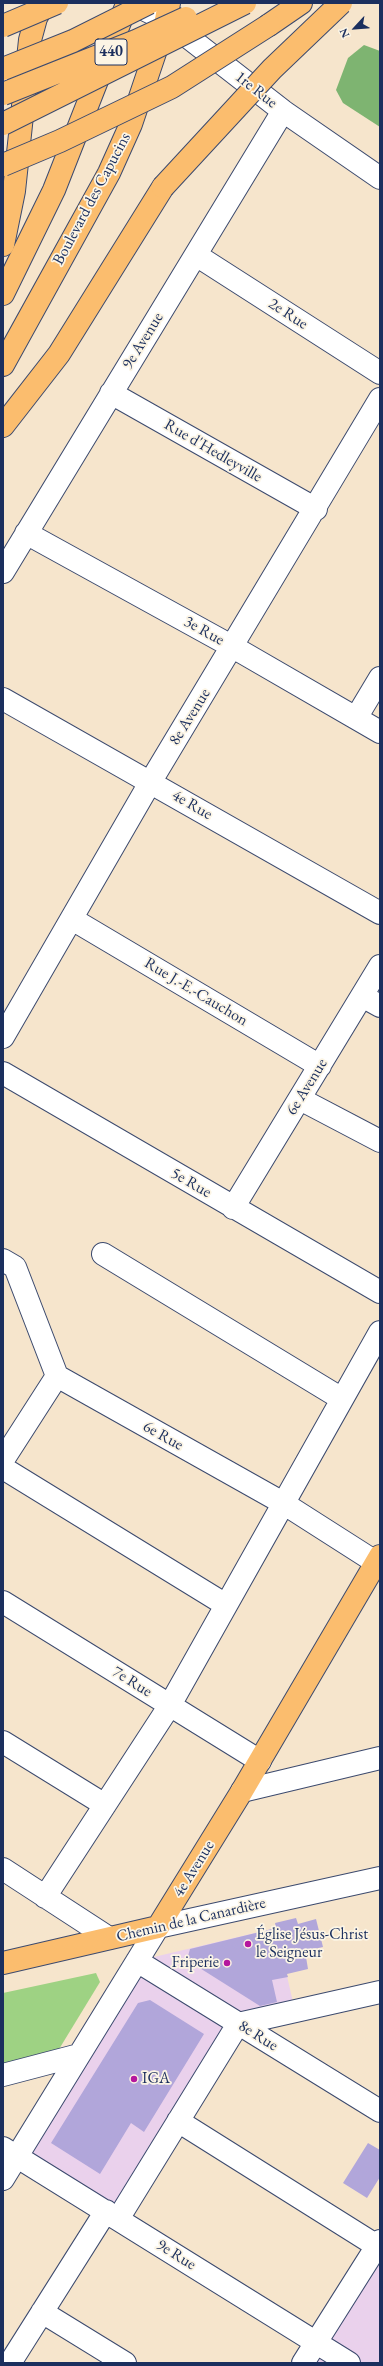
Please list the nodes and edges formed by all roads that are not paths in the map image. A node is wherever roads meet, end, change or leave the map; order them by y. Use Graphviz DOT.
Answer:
graph roads {
  1 [pos="44,3"];
  2 [pos="57,3"];
  3 [pos="127,3"];
  4 [pos="131,3"];
  5 [pos="149,3"];
  6 [pos="216,3"];
  7 [pos="245,3"];
  8 [pos="301,3"];
  9 [pos="341,3"];
  10 [pos="171,9"];
  11 [pos="3,26"];
  12 [pos="3,70"];
  13 [pos="3,94"];
  14 [pos="283,111"];
  15 [pos="3,124"];
  16 [pos="3,164"];
  17 [pos="380,178"];
  18 [pos="3,245"];
  19 [pos="196,255"];
  20 [pos="3,294"];
  21 [pos="3,365"];
  22 [pos="380,373"];
  23 [pos="111,393"];
  24 [pos="380,399"];
  25 [pos="3,426"];
  26 [pos="316,509"];
  27 [pos="26,533"];
  28 [pos="3,572"];
  29 [pos="233,646"];
  30 [pos="380,678"];
  31 [pos="3,699"];
  32 [pos="356,718"];
  33 [pos="380,732"];
  34 [pos="151,781"];
  35 [pos="380,913"];
  36 [pos="72,919"];
  37 [pos="380,966"];
  38 [pos="371,1001"];
  39 [pos="3,1037"];
  40 [pos="320,1066"];
  41 [pos="3,1073"];
  42 [pos="300,1099"];
  43 [pos="380,1141"];
  44 [pos="233,1208"];
  45 [pos="102,1254"];
  46 [pos="3,1260"];
  47 [pos="380,1292"];
  48 [pos="380,1332"];
  49 [pos="57,1376"];
  50 [pos="342,1400"];
  51 [pos="6,1448"];
  52 [pos="3,1468"];
  53 [pos="283,1503"];
  54 [pos="379,1561"];
  55 [pos="3,1602"];
  56 [pos="226,1605"];
  57 [pos="170,1705"];
  58 [pos="380,1740"];
  59 [pos="3,1742"];
  60 [pos="373,1759"];
  61 [pos="260,1761"];
  62 [pos="242,1791"];
  63 [pos="105,1805"];
  64 [pos="3,1869"];
  65 [pos="380,1878"];
  66 [pos="45,1897"];
  67 [pos="158,1927"];
  68 [pos="109,1938"];
  69 [pos="137,1961"];
  70 [pos="3,1963"];
  71 [pos="380,1992"];
  72 [pos="238,2024"];
  73 [pos="79,2055"];
  74 [pos="3,2075"];
  75 [pos="380,2111"];
  76 [pos="178,2121"];
  77 [pos="10,2152"];
  78 [pos="3,2179"];
  79 [pos="112,2215"];
  80 [pos="379,2243"];
  81 [pos="42,2312"];
  82 [pos="316,2342"];
  83 [pos="10,2363"];
  84 [pos="125,2363"];
  85 [pos="304,2363"];
  86 [pos="349,2363"];
  1 -- 18 [label="main road"];
  2 -- 11 [label="main road, bridge"];
  3 -- 20 [label="main road"];
  4 -- 10 [label="street, 1re Rue"];
  5 -- 12 [label="main road, 440, bridge"];
  6 -- 13 [label="main road, 440, bridge"];
  7 -- 15 [label="main road, bridge"];
  8 -- 16 [label="main road, bridge"];
  9 -- 25 [label="main road, bridge"];
  10 -- 14 [label="street, 1re Rue"];
  10 -- 21 [label="main road, Boulevard des Capucins"];
  14 -- 17 [label="street, 1re Rue"];
  14 -- 19 [label="street, 9e Avenue"];
  19 -- 22 [label="street, 2e Rue"];
  19 -- 23 [label="street, 9e Avenue"];
  23 -- 26 [label="street, Rue d'Hedleyville"];
  23 -- 27 [label="street, 9e Avenue"];
  24 -- 26 [label="street, 8e Avenue"];
  26 -- 29 [label="street, 8e Avenue"];
  27 -- 28 [label="street, 9e Avenue"];
  27 -- 29 [label="street, 3e Rue"];
  29 -- 32 [label="street, 3e Rue"];
  29 -- 34 [label="street, 8e Avenue"];
  30 -- 32 [label="street"];
  31 -- 34 [label="street, 4e Rue"];
  32 -- 33 [label="street, 3e Rue"];
  34 -- 35 [label="street, 4e Rue"];
  34 -- 36 [label="street, 8e Avenue"];
  36 -- 39 [label="street, 8e Avenue"];
  36 -- 40 [label="street, Rue J.-E.-Cauchon"];
  37 -- 38 [label="street, 6e Avenue"];
  38 -- 40 [label="street, 6e Avenue"];
  40 -- 42 [label="street, 6e Avenue"];
  41 -- 44 [label="street, 5e Rue"];
  42 -- 43 [label="street"];
  42 -- 44 [label="street, 6e Avenue"];
  44 -- 47 [label="street, 5e Rue"];
  45 -- 50 [label="street"];
  46 -- 49 [label="street"];
  48 -- 50 [label="street"];
  49 -- 51 [label="street"];
  49 -- 53 [label="street, 6e Rue"];
  50 -- 53 [label="street"];
  52 -- 56 [label="street"];
  53 -- 54 [label="street, 6e Rue"];
  53 -- 56 [label="street"];
  54 -- 61 [label="main road, 4e Avenue"];
  55 -- 57 [label="street, 7e Rue"];
  56 -- 57 [label="street"];
  57 -- 61 [label="street, 7e Rue"];
  57 -- 63 [label="street"];
  58 -- 60 [label="street"];
  59 -- 63 [label="street"];
  60 -- 62 [label="street"];
  61 -- 62 [label="main road, 4e Avenue"];
  62 -- 67 [label="main road, 4e Avenue"];
  63 -- 66 [label="street"];
  64 -- 66 [label="street"];
  65 -- 67 [label="street, Chemin de la Canardière"];
  66 -- 68 [label="street"];
  67 -- 68 [label="main road, Chemin de la Canardière"];
  67 -- 69 [label="street, 4e Avenue"];
  68 -- 70 [label="main road, Chemin de la Canardière"];
  69 -- 72 [label="street, 8e Rue"];
  69 -- 73 [label="street, 4e Avenue"];
  71 -- 72 [label="street"];
  72 -- 75 [label="street, 8e Rue"];
  72 -- 76 [label="street"];
  73 -- 74 [label="street"];
  73 -- 77 [label="street, 4e Avenue"];
  76 -- 79 [label="street"];
  76 -- 80 [label="street"];
  77 -- 78 [label="street, 4e Avenue"];
  77 -- 79 [label="street, 9e Rue"];
  79 -- 81 [label="street"];
  79 -- 82 [label="street, 9e Rue"];
  80 -- 82 [label="street"];
  81 -- 83 [label="street"];
  81 -- 84 [label="street"];
  82 -- 85 [label="street"];
  82 -- 86 [label="street, 9e Rue"];
}
